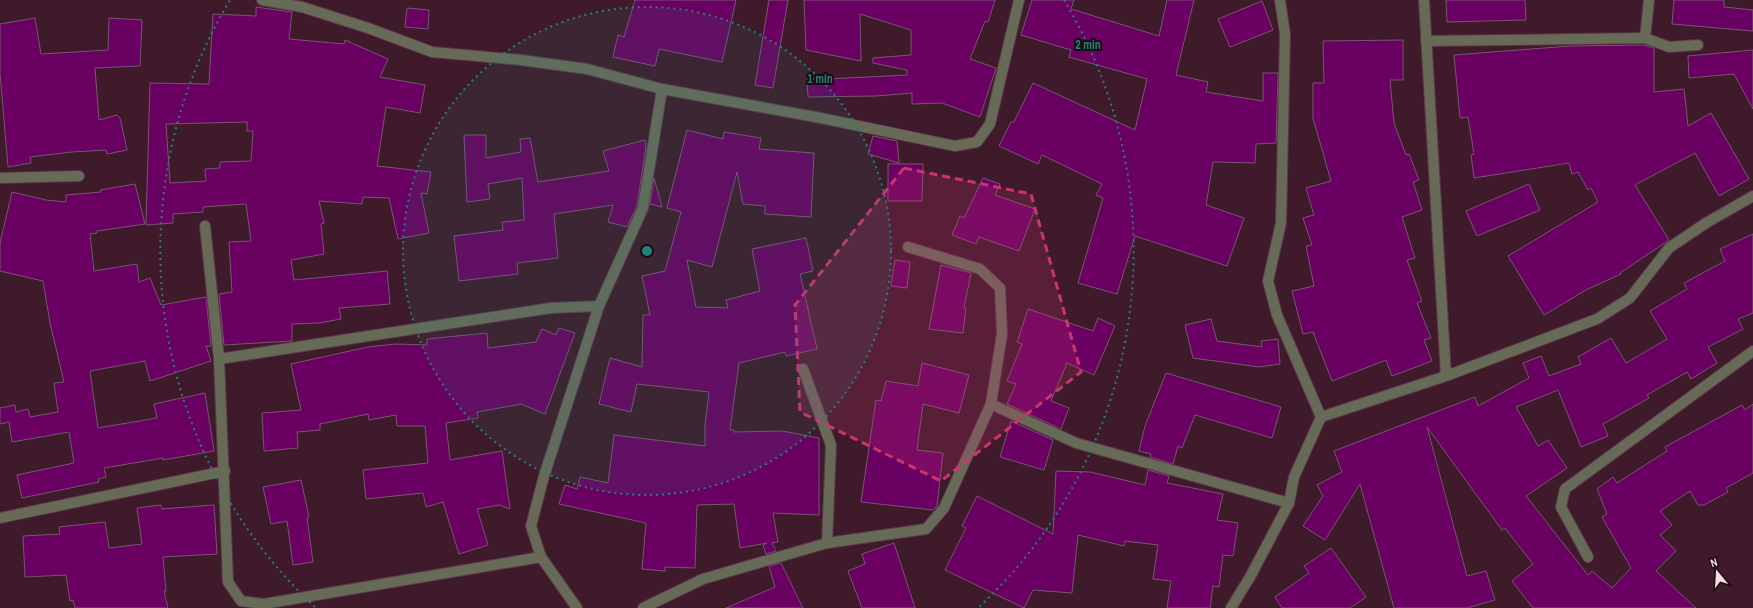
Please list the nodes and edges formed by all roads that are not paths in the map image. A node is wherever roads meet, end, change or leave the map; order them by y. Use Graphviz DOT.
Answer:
graph roads {
  1 [pos="262,0"];
  2 [pos="1019,0"];
  3 [pos="1280,0"];
  4 [pos="1424,0"];
  5 [pos="1649,0"];
  6 [pos="303,3"];
  7 [pos="1645,38"];
  8 [pos="1426,41"];
  9 [pos="1698,46"];
  10 [pos="662,89"];
  11 [pos="79,176"];
  12 [pos="0,178"];
  13 [pos="1753,196"];
  14 [pos="205,226"];
  15 [pos="908,247"];
  16 [pos="599,306"];
  17 [pos="1753,351"];
  18 [pos="219,359"];
  19 [pos="803,369"];
  20 [pos="1446,376"];
  21 [pos="991,404"];
  22 [pos="1321,417"];
  23 [pos="225,471"];
  24 [pos="1289,503"];
  25 [pos="0,518"];
  26 [pos="827,544"];
  27 [pos="1588,556"];
  28 [pos="541,557"];
  29 [pos="577,608"];
  30 [pos="643,608"];
  31 [pos="1232,608"];
  1 -- 6 [label="street"];
  2 -- 10 [label="street"];
  3 -- 22 [label="street"];
  4 -- 8 [label="street"];
  5 -- 7 [label="street"];
  6 -- 10 [label="street"];
  7 -- 8 [label="street"];
  7 -- 9 [label="street"];
  8 -- 20 [label="street"];
  10 -- 16 [label="street"];
  11 -- 12 [label="street"];
  13 -- 20 [label="street"];
  14 -- 18 [label="street"];
  15 -- 21 [label="street"];
  16 -- 18 [label="street"];
  16 -- 28 [label="street"];
  17 -- 27 [label="street"];
  18 -- 23 [label="street"];
  19 -- 26 [label="street"];
  20 -- 22 [label="street"];
  21 -- 24 [label="street"];
  21 -- 26 [label="street"];
  22 -- 24 [label="street"];
  23 -- 25 [label="street"];
  23 -- 28 [label="street"];
  24 -- 31 [label="street"];
  26 -- 30 [label="street"];
  28 -- 29 [label="street"];
}
